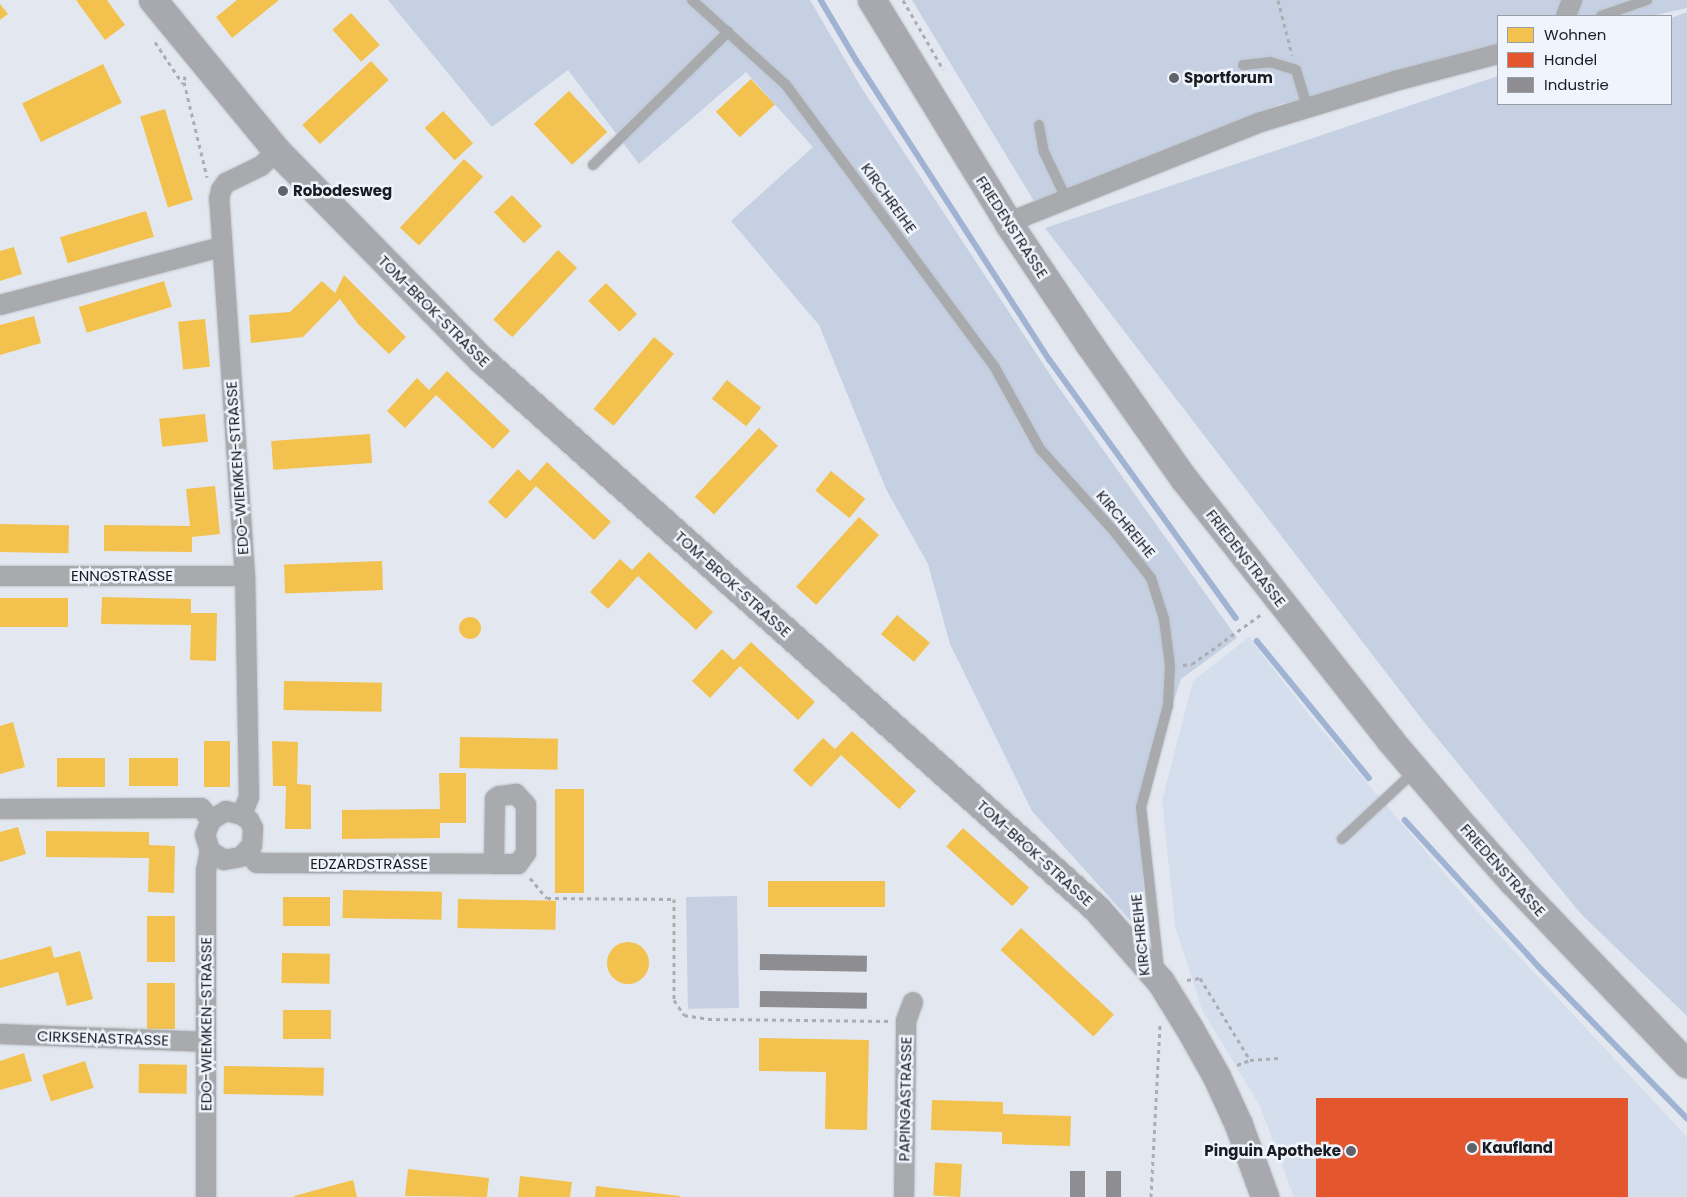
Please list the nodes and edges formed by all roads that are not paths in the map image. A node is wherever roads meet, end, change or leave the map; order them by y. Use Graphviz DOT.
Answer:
graph roads {
  1 [pos="152,0"];
  2 [pos="692,0"];
  3 [pos="872,0"];
  4 [pos="1572,0"];
  5 [pos="1646,0"];
  6 [pos="1567,15"];
  7 [pos="1604,15"];
  8 [pos="728,32"];
  9 [pos="1497,54"];
  10 [pos="1243,65"];
  11 [pos="1306,107"];
  12 [pos="1039,125"];
  13 [pos="277,151"];
  14 [pos="593,166"];
  15 [pos="1067,200"];
  16 [pos="1009,224"];
  17 [pos="221,247"];
  18 [pos="0,305"];
  19 [pos="0,576"];
  20 [pos="244,576"];
  21 [pos="1416,770"];
  22 [pos="0,809"];
  23 [pos="242,815"];
  24 [pos="211,820"];
  25 [pos="1342,839"];
  26 [pos="210,851"];
  27 [pos="248,852"];
  28 [pos="494,864"];
  29 [pos="1161,982"];
  30 [pos="913,1002"];
  31 [pos="0,1034"];
  32 [pos="206,1042"];
  33 [pos="1687,1064"];
  34 [pos="206,1197"];
  35 [pos="904,1197"];
  36 [pos="1265,1197"];
  1 -- 13 [label="street, TOM-BROK-STRASSE"];
  2 -- 8 [label="lane, KIRCHREIHE"];
  3 -- 16 [label="street, FRIEDENSTRASSE"];
  4 -- 6 [label="street"];
  5 -- 7 [label="lane"];
  8 -- 14 [label="lane"];
  8 -- 29 [label="lane, KIRCHREIHE"];
  9 -- 11 [label="street"];
  10 -- 11 [label="lane"];
  11 -- 15 [label="street"];
  12 -- 15 [label="lane"];
  13 -- 17 [label="street, EDO-WIEMKEN-STRASSE"];
  13 -- 29 [label="street, TOM-BROK-STRASSE"];
  15 -- 16 [label="street"];
  16 -- 21 [label="street, FRIEDENSTRASSE"];
  17 -- 18 [label="street"];
  17 -- 20 [label="street, EDO-WIEMKEN-STRASSE"];
  19 -- 20 [label="street, ENNOSTRASSE"];
  20 -- 23 [label="street, EDO-WIEMKEN-STRASSE"];
  21 -- 25 [label="lane"];
  21 -- 33 [label="street, FRIEDENSTRASSE"];
  22 -- 24 [label="street"];
  23 -- 24 [label="street"];
  23 -- 27 [label="street"];
  24 -- 26 [label="street, EDO-WIEMKEN-STRASSE"];
  26 -- 27 [label="street"];
  26 -- 32 [label="street, EDO-WIEMKEN-STRASSE"];
  27 -- 28 [label="street, EDZARDSTRASSE"];
  28 -- 28 [label="street, EDZARDSTRASSE"];
  29 -- 36 [label="street, TOM-BROK-STRASSE"];
  30 -- 35 [label="street, PAPINGASTRASSE"];
  31 -- 32 [label="street, CIRKSENASTRASSE"];
  32 -- 34 [label="street, EDO-WIEMKEN-STRASSE"];
}
